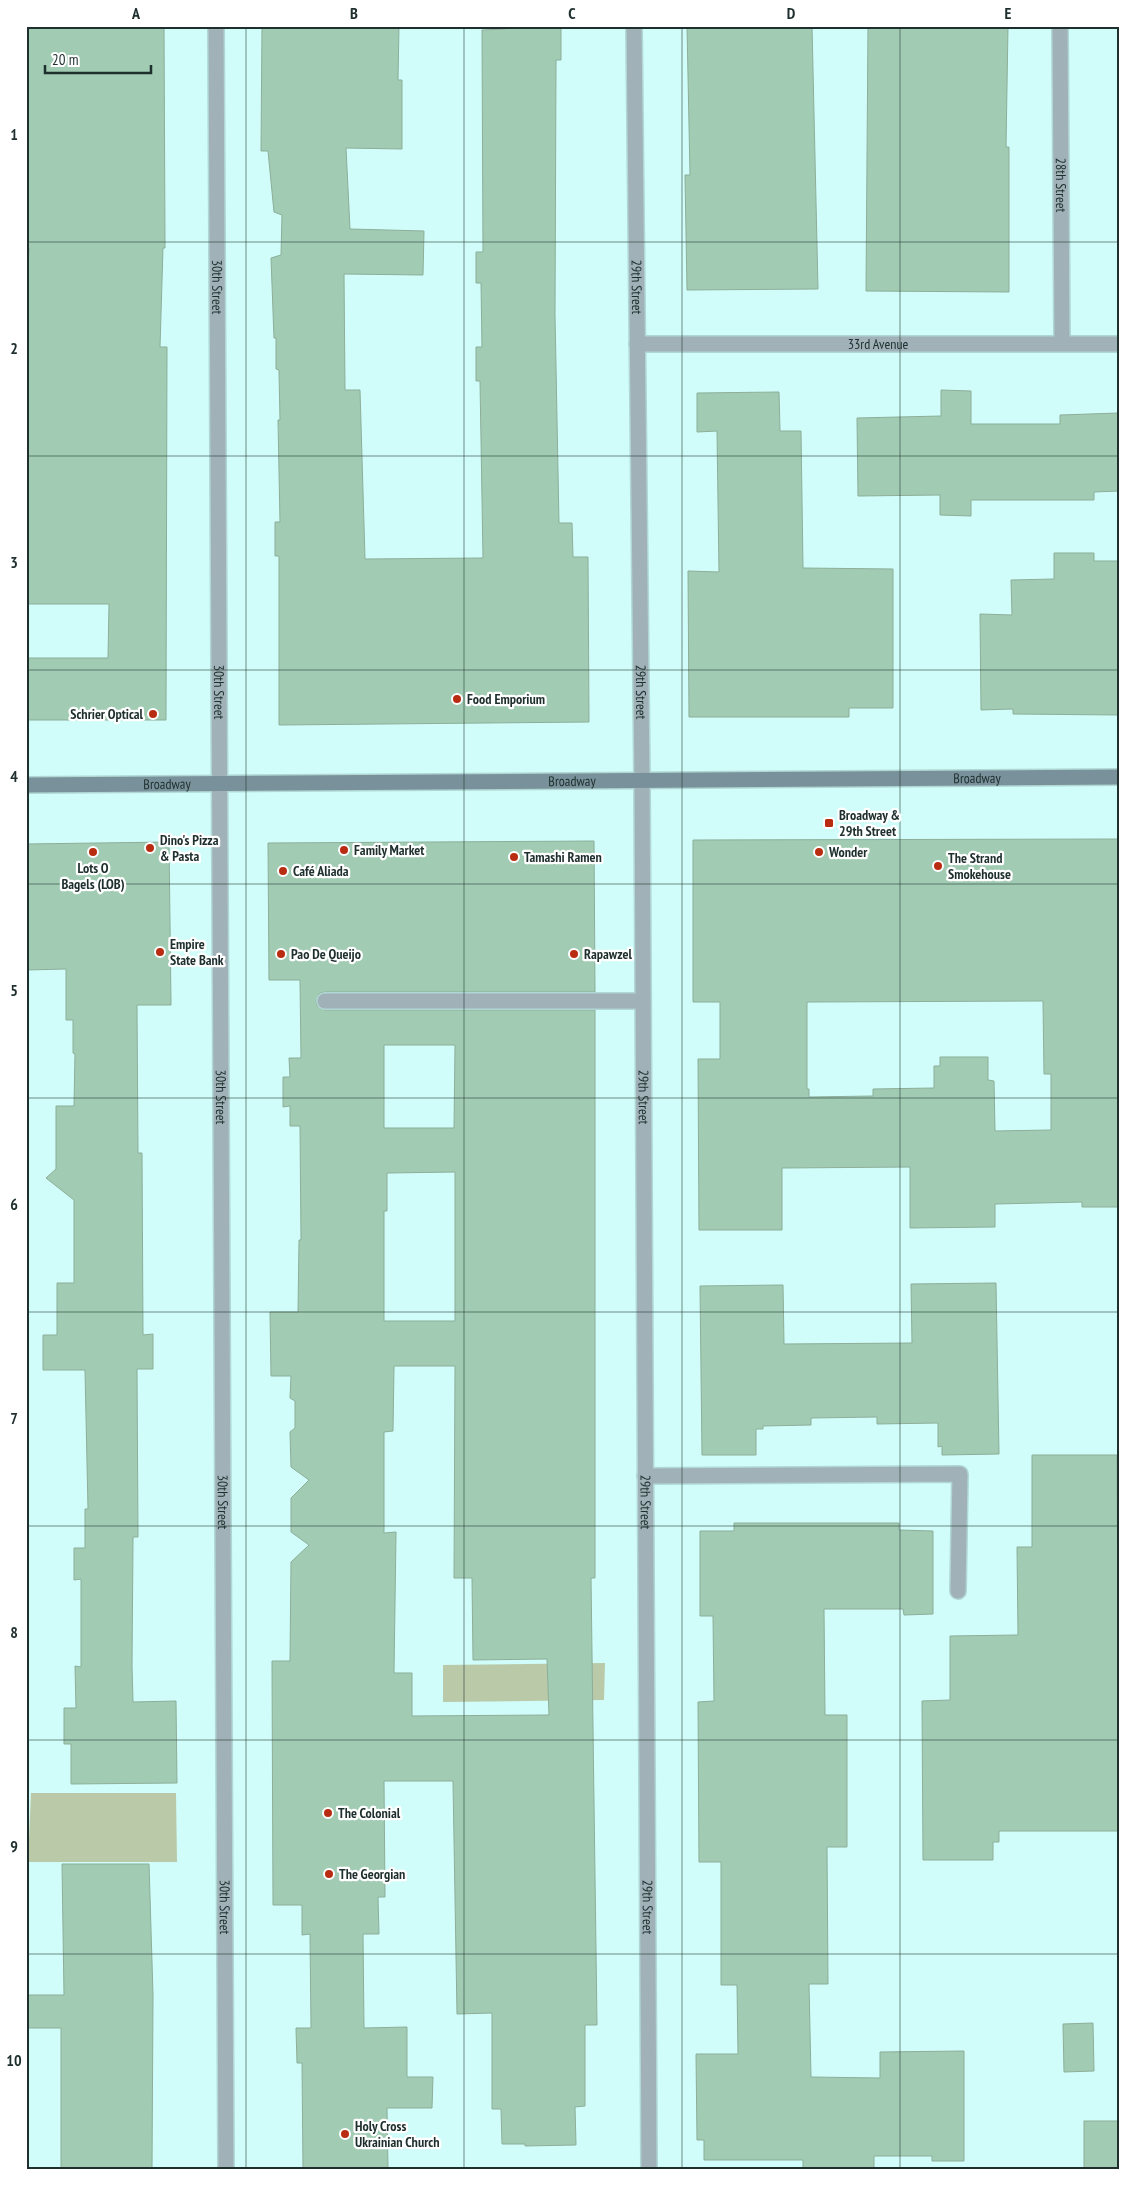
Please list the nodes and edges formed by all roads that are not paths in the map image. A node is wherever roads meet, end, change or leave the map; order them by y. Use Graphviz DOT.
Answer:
graph roads {
  1 [pos="216,26"];
  2 [pos="634,26"];
  3 [pos="1060,26"];
  4 [pos="1062,343"];
  5 [pos="637,344"];
  6 [pos="1119,344"];
  7 [pos="1119,777"];
  8 [pos="642,780"];
  9 [pos="220,783"];
  10 [pos="26,785"];
  11 [pos="325,1001"];
  12 [pos="643,1001"];
  13 [pos="645,1476"];
  14 [pos="958,1591"];
  15 [pos="226,2169"];
  16 [pos="650,2169"];
  1 -- 9 [label="street, 30th Street"];
  2 -- 5 [label="street, 29th Street"];
  3 -- 4 [label="street, 28th Street"];
  4 -- 5 [label="street, 33rd Avenue"];
  4 -- 6 [label="street, 33rd Avenue"];
  5 -- 8 [label="street, 29th Street"];
  7 -- 8 [label="main road, Broadway"];
  8 -- 9 [label="main road, Broadway"];
  8 -- 12 [label="street, 29th Street"];
  9 -- 10 [label="main road, Broadway"];
  9 -- 15 [label="street, 30th Street"];
  11 -- 12 [label="street"];
  12 -- 13 [label="street, 29th Street"];
  13 -- 14 [label="street"];
  13 -- 16 [label="street, 29th Street"];
}
